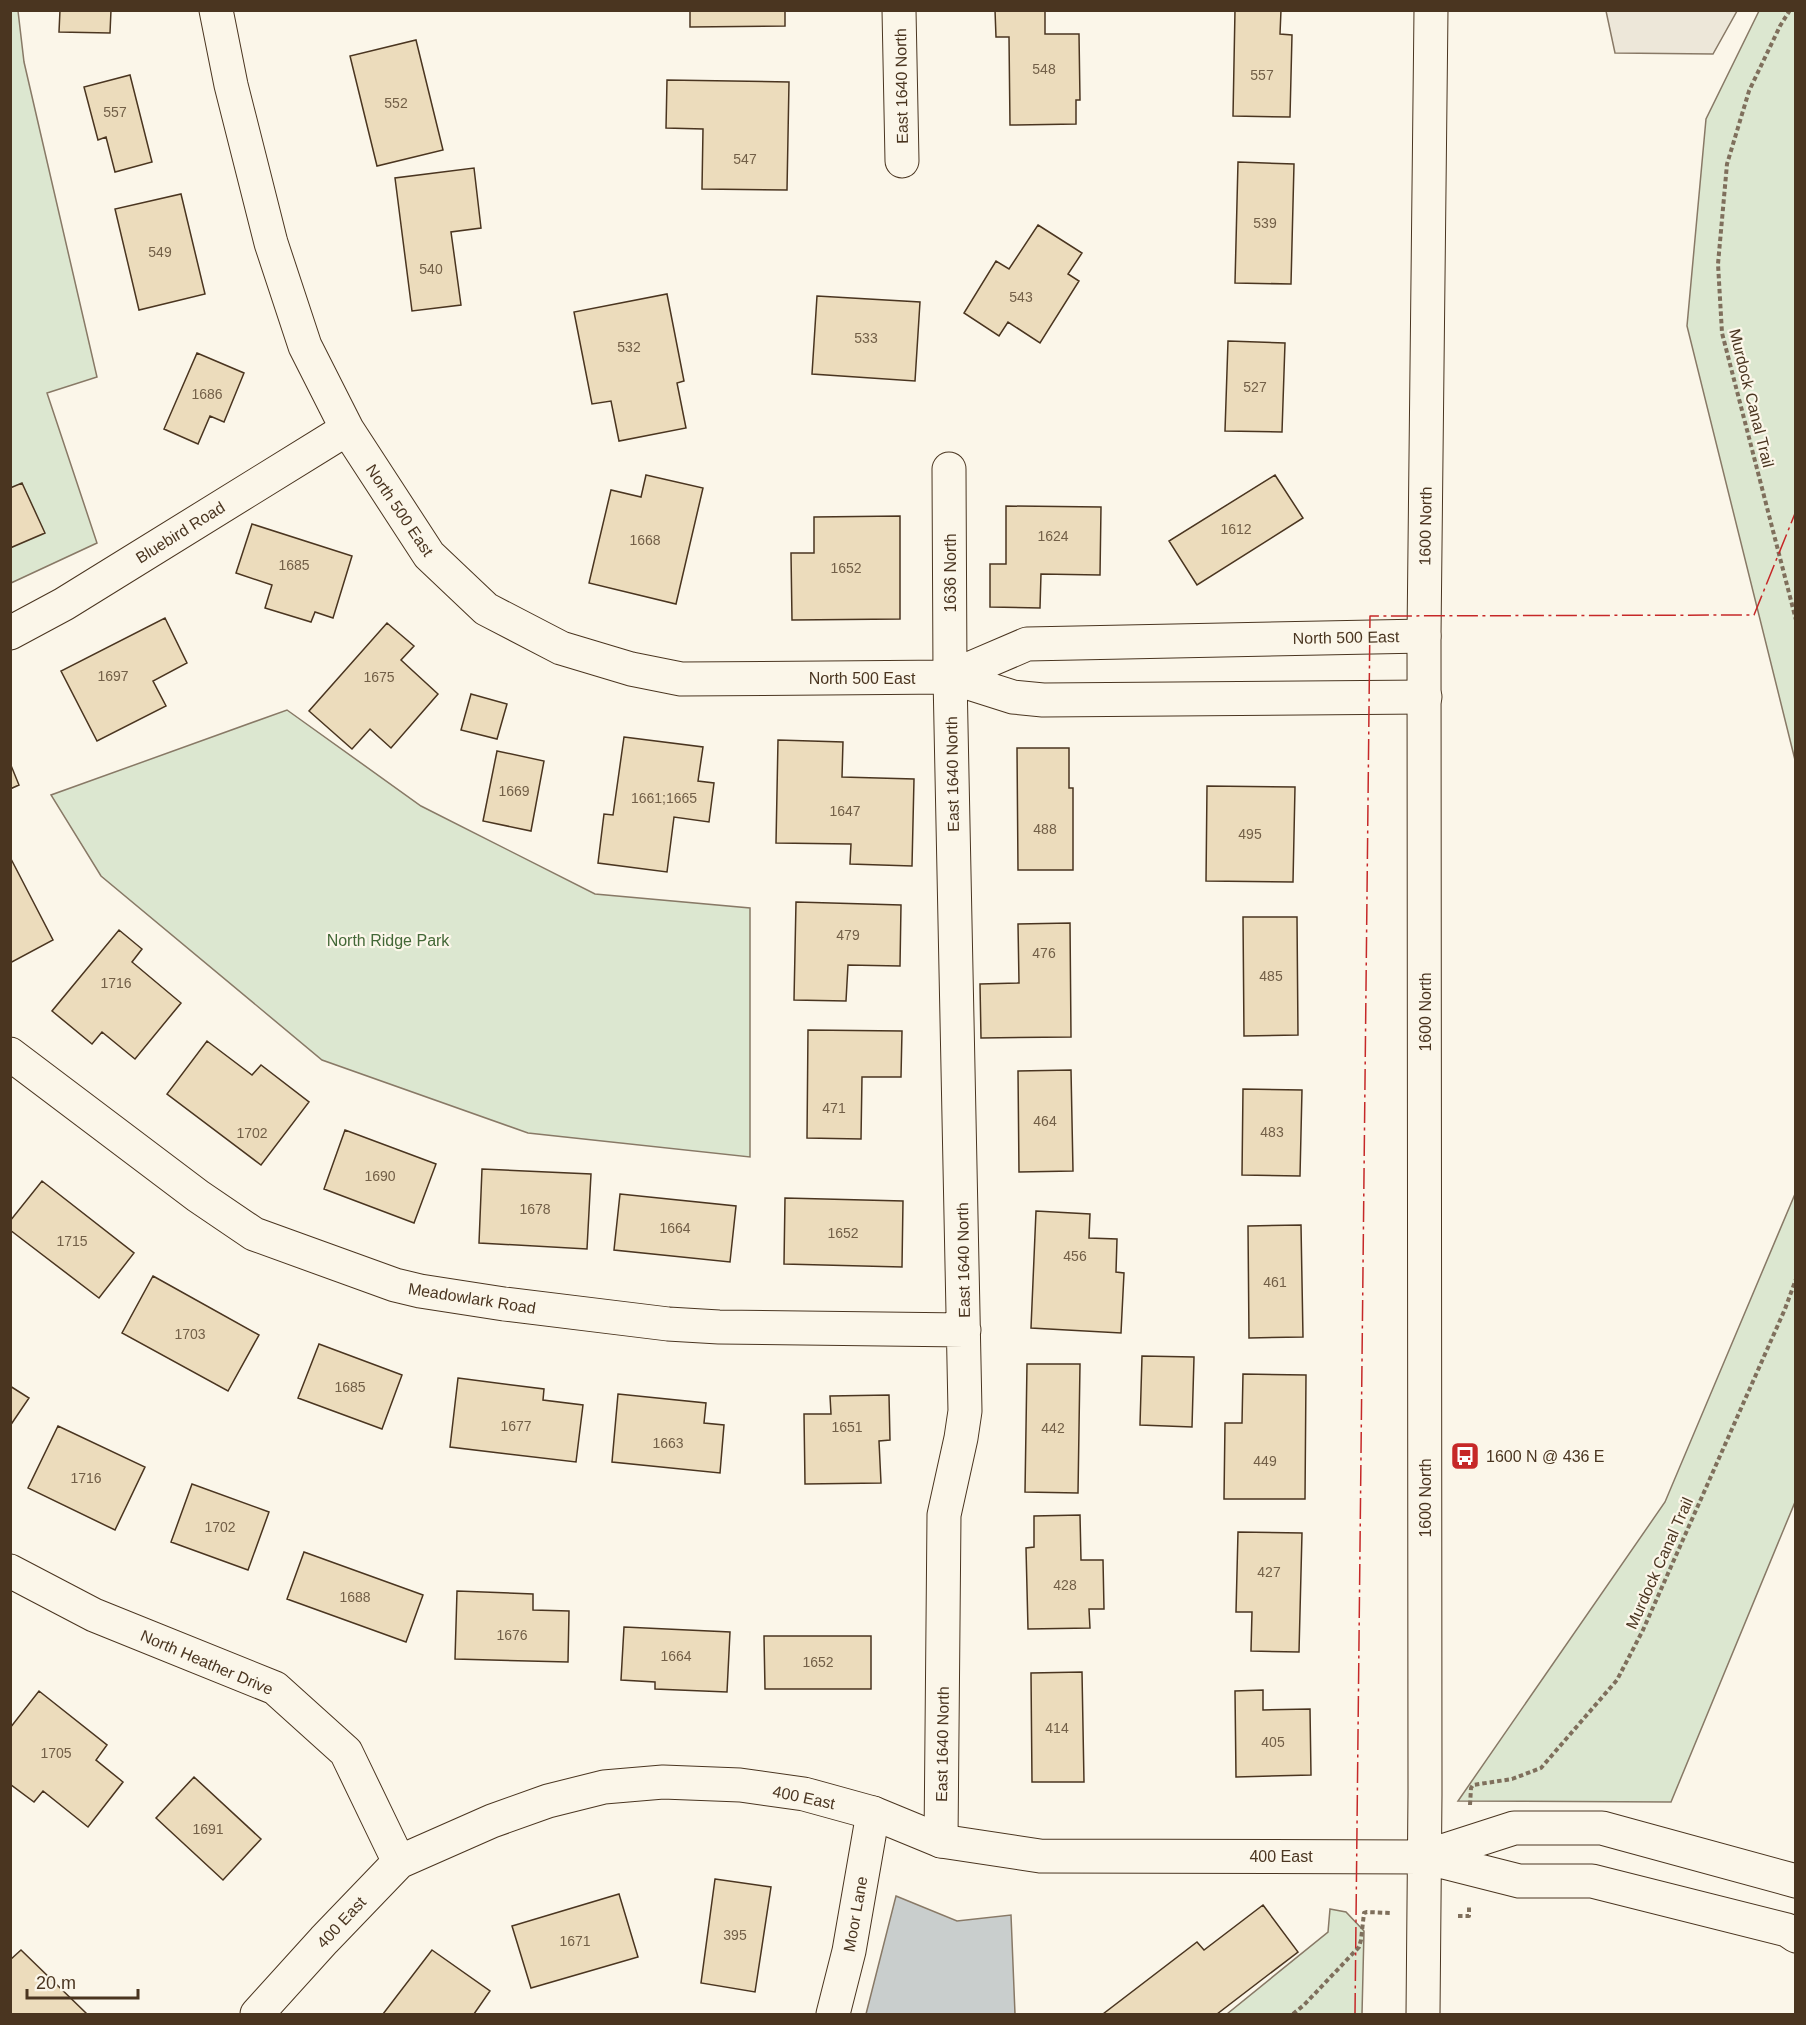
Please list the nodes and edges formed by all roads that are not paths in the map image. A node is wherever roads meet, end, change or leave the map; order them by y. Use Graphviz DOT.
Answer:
graph roads {
  1 [pos="216,10"];
  2 [pos="899,10"];
  3 [pos="1431,10"];
  4 [pos="902,160"];
  5 [pos="347,429"];
  6 [pos="949,470"];
  7 [pos="10,633"];
  8 [pos="1424,636"];
  9 [pos="950,677"];
  10 [pos="1425,697"];
  11 [pos="10,1054"];
  12 [pos="964,1330"];
  13 [pos="10,1571"];
  14 [pos="873,1813"];
  15 [pos="941,1841"];
  16 [pos="1424,1857"];
  17 [pos="399,1862"];
  18 [pos="1796,1881"];
  19 [pos="1796,1936"];
  20 [pos="257,2014"];
  21 [pos="833,2014"];
  22 [pos="1423,2014"];
  1 -- 5 [label="street, North 500 East"];
  2 -- 4 [label="street, East 1640 North"];
  3 -- 8 [label="street, 1600 North"];
  5 -- 7 [label="street, Bluebird Road"];
  5 -- 9 [label="street, North 500 East"];
  6 -- 9 [label="street, 1636 North"];
  8 -- 9 [label="street, North 500 East"];
  8 -- 10 [label="street, 1600 North"];
  9 -- 10 [label="street, North 500 East"];
  9 -- 12 [label="street, East 1640 North"];
  10 -- 16 [label="street, 1600 North"];
  11 -- 12 [label="street, Meadowlark Road"];
  12 -- 15 [label="street, East 1640 North"];
  13 -- 17 [label="street, North Heather Drive"];
  14 -- 15 [label="street, 400 East"];
  14 -- 17 [label="street, 400 East"];
  14 -- 21 [label="street, Moor Lane"];
  15 -- 16 [label="street, 400 East"];
  16 -- 18 [label="street, 400 East"];
  16 -- 19 [label="street, 400 East"];
  16 -- 22 [label="street, 1600 North"];
  17 -- 20 [label="street, 400 East"];
}
